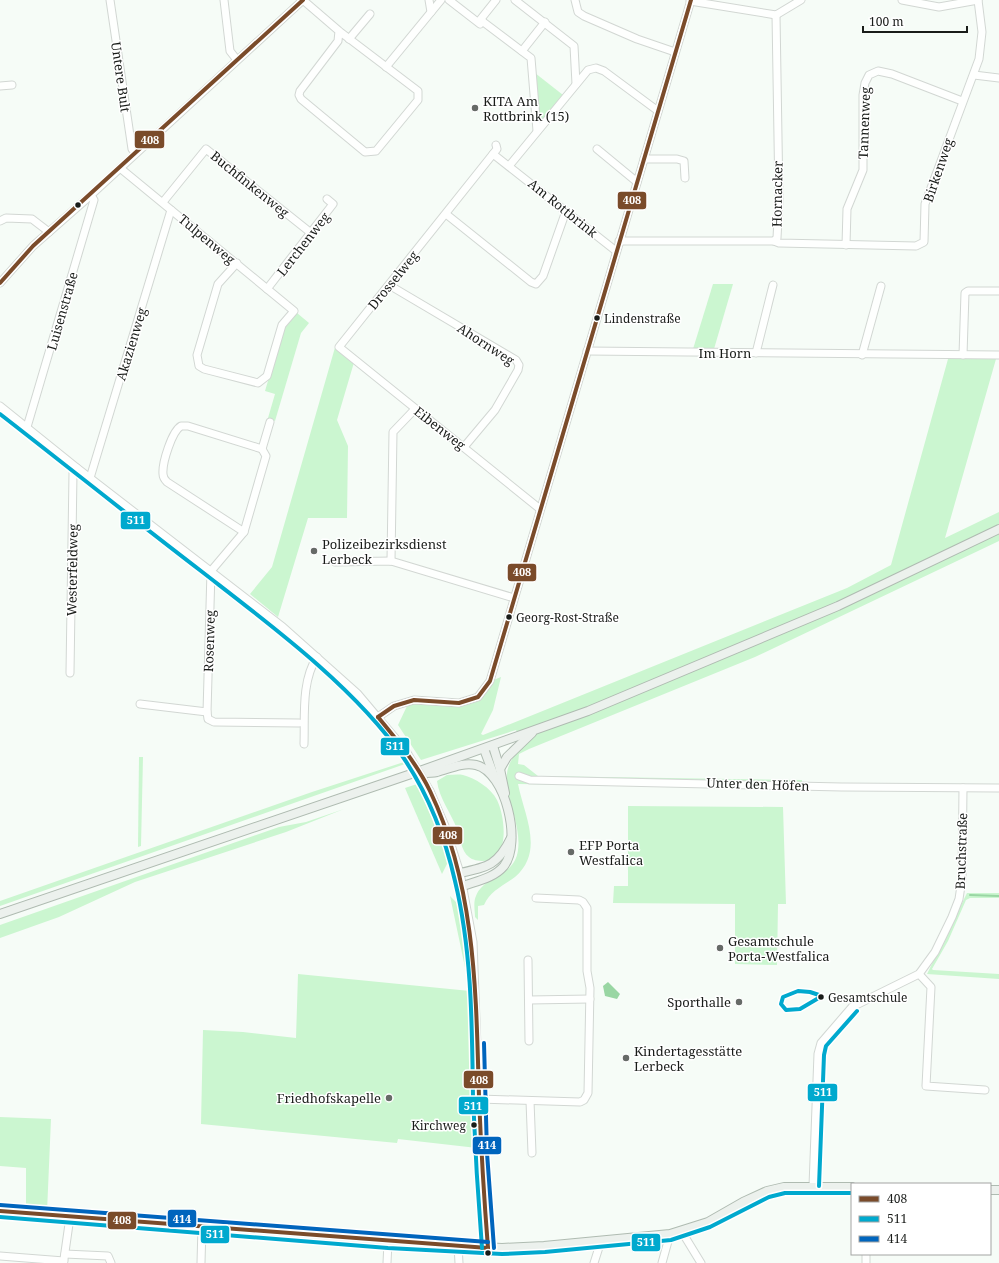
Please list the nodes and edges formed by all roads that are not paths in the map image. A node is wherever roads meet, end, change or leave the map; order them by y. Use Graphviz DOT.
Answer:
graph roads {
  1 [pos="110,0"];
  2 [pos="224,0"];
  3 [pos="303,0"];
  4 [pos="429,0"];
  5 [pos="442,0"];
  6 [pos="449,0"];
  7 [pos="496,0"];
  8 [pos="515,0"];
  9 [pos="575,0"];
  10 [pos="801,0"];
  11 [pos="902,0"];
  12 [pos="978,0"];
  13 [pos="690,1"];
  14 [pos="431,12"];
  15 [pos="370,14"];
  16 [pos="776,15"];
  17 [pos="480,22"];
  18 [pos="545,22"];
  19 [pos="339,32"];
  20 [pos="349,39"];
  21 [pos="522,51"];
  22 [pos="675,52"];
  23 [pos="237,60"];
  24 [pos="386,67"];
  25 [pos="974,75"];
  26 [pos="999,78"];
  27 [pos="576,84"];
  28 [pos="12,85"];
  29 [pos="0,86"];
  30 [pos="962,101"];
  31 [pos="658,111"];
  32 [pos="537,132"];
  33 [pos="496,145"];
  34 [pos="597,149"];
  35 [pos="136,153"];
  36 [pos="493,154"];
  37 [pos="644,160"];
  38 [pos="509,166"];
  39 [pos="120,168"];
  40 [pos="685,178"];
  41 [pos="637,182"];
  42 [pos="91,195"];
  43 [pos="327,199"];
  44 [pos="163,202"];
  45 [pos="171,210"];
  46 [pos="566,211"];
  47 [pos="446,214"];
  48 [pos="0,221"];
  49 [pos="49,232"];
  50 [pos="311,233"];
  51 [pos="619,241"];
  52 [pos="774,241"];
  53 [pos="846,245"];
  54 [pos="616,251"];
  55 [pos="237,263"];
  56 [pos="0,283"];
  57 [pos="390,285"];
  58 [pos="773,285"];
  59 [pos="881,286"];
  60 [pos="267,289"];
  61 [pos="999,291"];
  62 [pos="339,346"];
  63 [pos="587,351"];
  64 [pos="756,353"];
  65 [pos="862,355"];
  66 [pos="963,355"];
  67 [pos="999,355"];
  68 [pos="0,406"];
  69 [pos="415,408"];
  70 [pos="270,422"];
  71 [pos="27,427"];
  72 [pos="464,447"];
  73 [pos="262,449"];
  74 [pos="77,468"];
  75 [pos="90,478"];
  76 [pos="540,509"];
  77 [pos="999,529"];
  78 [pos="244,532"];
  79 [pos="391,561"];
  80 [pos="335,562"];
  81 [pos="211,571"];
  82 [pos="514,598"];
  83 [pos="317,657"];
  84 [pos="70,673"];
  85 [pos="140,704"];
  86 [pos="206,712"];
  87 [pos="378,716"];
  88 [pos="300,723"];
  89 [pos="534,731"];
  90 [pos="304,744"];
  91 [pos="493,746"];
  92 [pos="484,749"];
  93 [pos="500,769"];
  94 [pos="414,773"];
  95 [pos="518,776"];
  96 [pos="495,778"];
  97 [pos="962,788"];
  98 [pos="999,788"];
  99 [pos="506,806"];
  100 [pos="512,836"];
  101 [pos="460,873"];
  102 [pos="463,886"];
  103 [pos="536,898"];
  104 [pos="0,914"];
  105 [pos="528,960"];
  106 [pos="919,974"];
  107 [pos="529,1000"];
  108 [pos="590,1000"];
  109 [pos="529,1041"];
  110 [pos="985,1090"];
  111 [pos="479,1099"];
  112 [pos="530,1101"];
  113 [pos="532,1153"];
  114 [pos="813,1186"];
  115 [pos="851,1186"];
  116 [pos="0,1211"];
  117 [pos="70,1217"];
  118 [pos="202,1226"];
  119 [pos="682,1232"];
  120 [pos="670,1234"];
  121 [pos="600,1241"];
  122 [pos="388,1242"];
  123 [pos="458,1246"];
  124 [pos="488,1248"];
  125 [pos="0,1256"];
  126 [pos="64,1259"];
  127 [pos="111,1263"];
  128 [pos="201,1263"];
  129 [pos="387,1263"];
  130 [pos="459,1263"];
  131 [pos="594,1263"];
  132 [pos="662,1263"];
  133 [pos="701,1263"];
  1 -- 35 [label="street, Untere Bult"];
  2 -- 23 [label="street"];
  3 -- 19 [label="street"];
  3 -- 23 [label="street"];
  4 -- 14 [label="street"];
  5 -- 14 [label="street"];
  6 -- 17 [label="street"];
  7 -- 17 [label="street"];
  8 -- 18 [label="street"];
  9 -- 22 [label="street"];
  10 -- 16 [label="street"];
  11 -- 12 [label="street"];
  12 -- 25 [label="street, Birkenweg"];
  13 -- 16 [label="street"];
  13 -- 22 [label="street"];
  14 -- 24 [label="street"];
  15 -- 20 [label="street"];
  16 -- 52 [label="street, Hornacker"];
  17 -- 21 [label="street"];
  18 -- 21 [label="street"];
  18 -- 27 [label="street"];
  19 -- 20 [label="street"];
  19 -- 24 [label="street"];
  20 -- 24 [label="street"];
  21 -- 32 [label="street"];
  22 -- 31 [label="street"];
  23 -- 35 [label="street"];
  25 -- 26 [label="street"];
  25 -- 30 [label="street, Birkenweg"];
  27 -- 31 [label="street"];
  27 -- 32 [label="street"];
  28 -- 29 [label="street"];
  30 -- 53 [label="street, Birkenweg"];
  30 -- 53 [label="street, Tannenweg"];
  31 -- 37 [label="street"];
  32 -- 38 [label="street"];
  33 -- 36 [label="street, Drosselweg"];
  34 -- 41 [label="street"];
  35 -- 39 [label="street"];
  36 -- 38 [label="street, Am Rottbrink"];
  36 -- 47 [label="street, Drosselweg"];
  37 -- 40 [label="street"];
  37 -- 41 [label="street"];
  38 -- 46 [label="street, Am Rottbrink"];
  39 -- 42 [label="street"];
  39 -- 44 [label="street, Tulpenweg"];
  41 -- 51 [label="street"];
  42 -- 49 [label="street"];
  42 -- 71 [label="street, Luisenstraße"];
  43 -- 50 [label="street, Lerchenweg"];
  44 -- 45 [label="street, Tulpenweg"];
  44 -- 50 [label="street, Buchfinkenweg"];
  45 -- 55 [label="street, Tulpenweg"];
  45 -- 75 [label="street, Akazienweg"];
  46 -- 47 [label="street"];
  46 -- 54 [label="street, Am Rottbrink"];
  47 -- 57 [label="street, Drosselweg"];
  48 -- 49 [label="street"];
  49 -- 56 [label="street"];
  50 -- 60 [label="street, Lerchenweg"];
  51 -- 52 [label="street, Hornacker"];
  51 -- 54 [label="street"];
  52 -- 53 [label="street, Birkenweg"];
  54 -- 63 [label="street"];
  55 -- 60 [label="street, Tulpenweg"];
  55 -- 60 [label="street, Tulpenweg"];
  57 -- 62 [label="street, Drosselweg"];
  57 -- 72 [label="street, Ahornweg"];
  58 -- 64 [label="street"];
  59 -- 65 [label="street"];
  61 -- 66 [label="street"];
  62 -- 69 [label="street, Eibenweg"];
  63 -- 64 [label="street, Im Horn"];
  63 -- 76 [label="street"];
  64 -- 65 [label="street, Im Horn"];
  65 -- 66 [label="street, Im Horn"];
  66 -- 67 [label="street, Im Horn"];
  68 -- 71 [label="street"];
  69 -- 72 [label="street, Eibenweg"];
  69 -- 79 [label="street"];
  70 -- 73 [label="street"];
  71 -- 74 [label="street"];
  72 -- 76 [label="street, Eibenweg"];
  73 -- 78 [label="street"];
  73 -- 78 [label="street"];
  74 -- 75 [label="street"];
  74 -- 84 [label="street, Westerfeldweg"];
  75 -- 81 [label="street"];
  76 -- 82 [label="street"];
  77 -- 89 [label="main road"];
  78 -- 81 [label="street"];
  79 -- 80 [label="street"];
  79 -- 82 [label="street"];
  81 -- 83 [label="street"];
  81 -- 86 [label="street, Rosenweg"];
  82 -- 87 [label="street"];
  83 -- 87 [label="street"];
  83 -- 90 [label="street"];
  85 -- 86 [label="street"];
  86 -- 88 [label="street"];
  87 -- 101 [label="street, bridge"];
  89 -- 91 [label="main road"];
  89 -- 93 [label="main road"];
  91 -- 92 [label="main road"];
  91 -- 93 [label="main road"];
  92 -- 94 [label="main road"];
  92 -- 96 [label="main road"];
  93 -- 99 [label="main road"];
  94 -- 96 [label="main road"];
  94 -- 104 [label="main road"];
  95 -- 97 [label="street, Unter den Höfen"];
  96 -- 99 [label="main road"];
  97 -- 98 [label="street, Unter den Höfen"];
  97 -- 106 [label="street, Bruchstraße"];
  99 -- 100 [label="main road"];
  100 -- 101 [label="main road"];
  100 -- 102 [label="main road"];
  101 -- 102 [label="street"];
  102 -- 111 [label="street"];
  103 -- 108 [label="street"];
  105 -- 107 [label="street"];
  106 -- 110 [label="street"];
  106 -- 114 [label="street, Bruchstraße"];
  107 -- 108 [label="street"];
  107 -- 109 [label="street"];
  108 -- 112 [label="street"];
  111 -- 112 [label="street"];
  111 -- 124 [label="street"];
  112 -- 113 [label="street"];
  114 -- 115 [label="main road"];
  114 -- 119 [label="main road"];
  116 -- 117 [label="main road"];
  117 -- 118 [label="main road"];
  117 -- 126 [label="street"];
  118 -- 122 [label="main road"];
  118 -- 128 [label="street"];
  119 -- 120 [label="main road"];
  119 -- 133 [label="street"];
  120 -- 121 [label="main road"];
  120 -- 132 [label="street"];
  121 -- 124 [label="main road"];
  121 -- 131 [label="street"];
  122 -- 123 [label="main road"];
  122 -- 129 [label="street"];
  123 -- 124 [label="main road"];
  123 -- 130 [label="street"];
  125 -- 126 [label="street"];
  126 -- 127 [label="street"];
}
